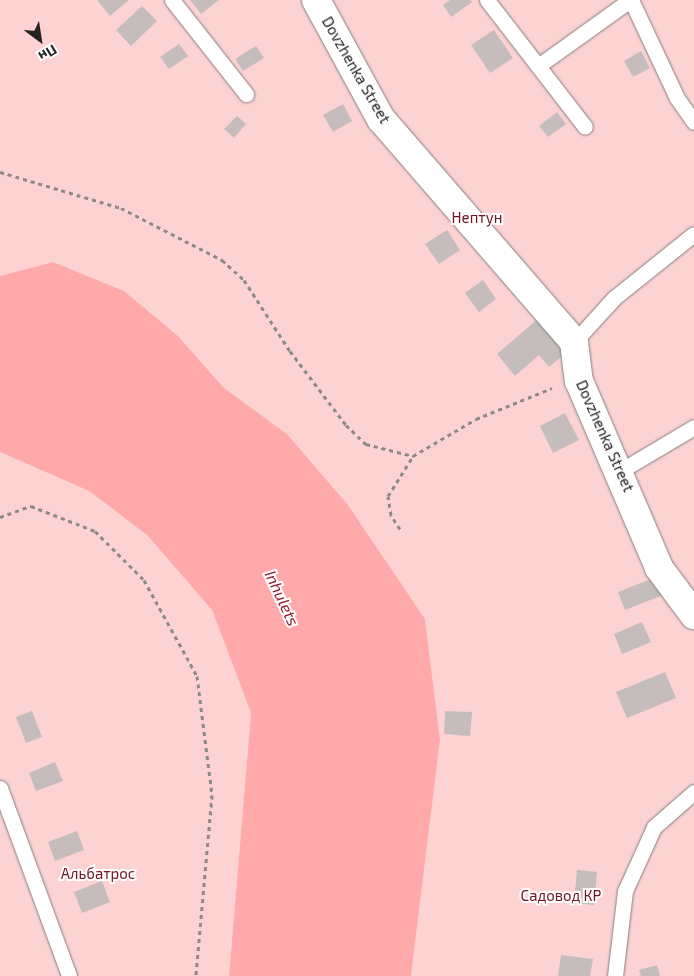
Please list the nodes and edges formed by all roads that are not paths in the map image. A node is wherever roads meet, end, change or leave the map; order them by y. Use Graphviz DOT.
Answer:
graph roads {
  1 [pos="172,0"];
  2 [pos="316,0"];
  3 [pos="487,0"];
  4 [pos="630,0"];
  5 [pos="538,66"];
  6 [pos="246,94"];
  7 [pos="694,122"];
  8 [pos="585,126"];
  9 [pos="694,234"];
  10 [pos="574,342"];
  11 [pos="694,427"];
  12 [pos="620,471"];
  13 [pos="694,615"];
  14 [pos="0,788"];
  15 [pos="694,792"];
  16 [pos="69,976"];
  17 [pos="615,976"];
  1 -- 6 [label="lane"];
  2 -- 10 [label="street, Dovzhenka Street"];
  3 -- 5 [label="lane"];
  4 -- 5 [label="lane"];
  4 -- 7 [label="lane"];
  5 -- 8 [label="lane"];
  9 -- 10 [label="lane"];
  10 -- 12 [label="street, Dovzhenka Street"];
  11 -- 12 [label="lane"];
  12 -- 13 [label="street, Dovzhenka Street"];
  14 -- 16 [label="lane"];
  15 -- 17 [label="lane"];
}
